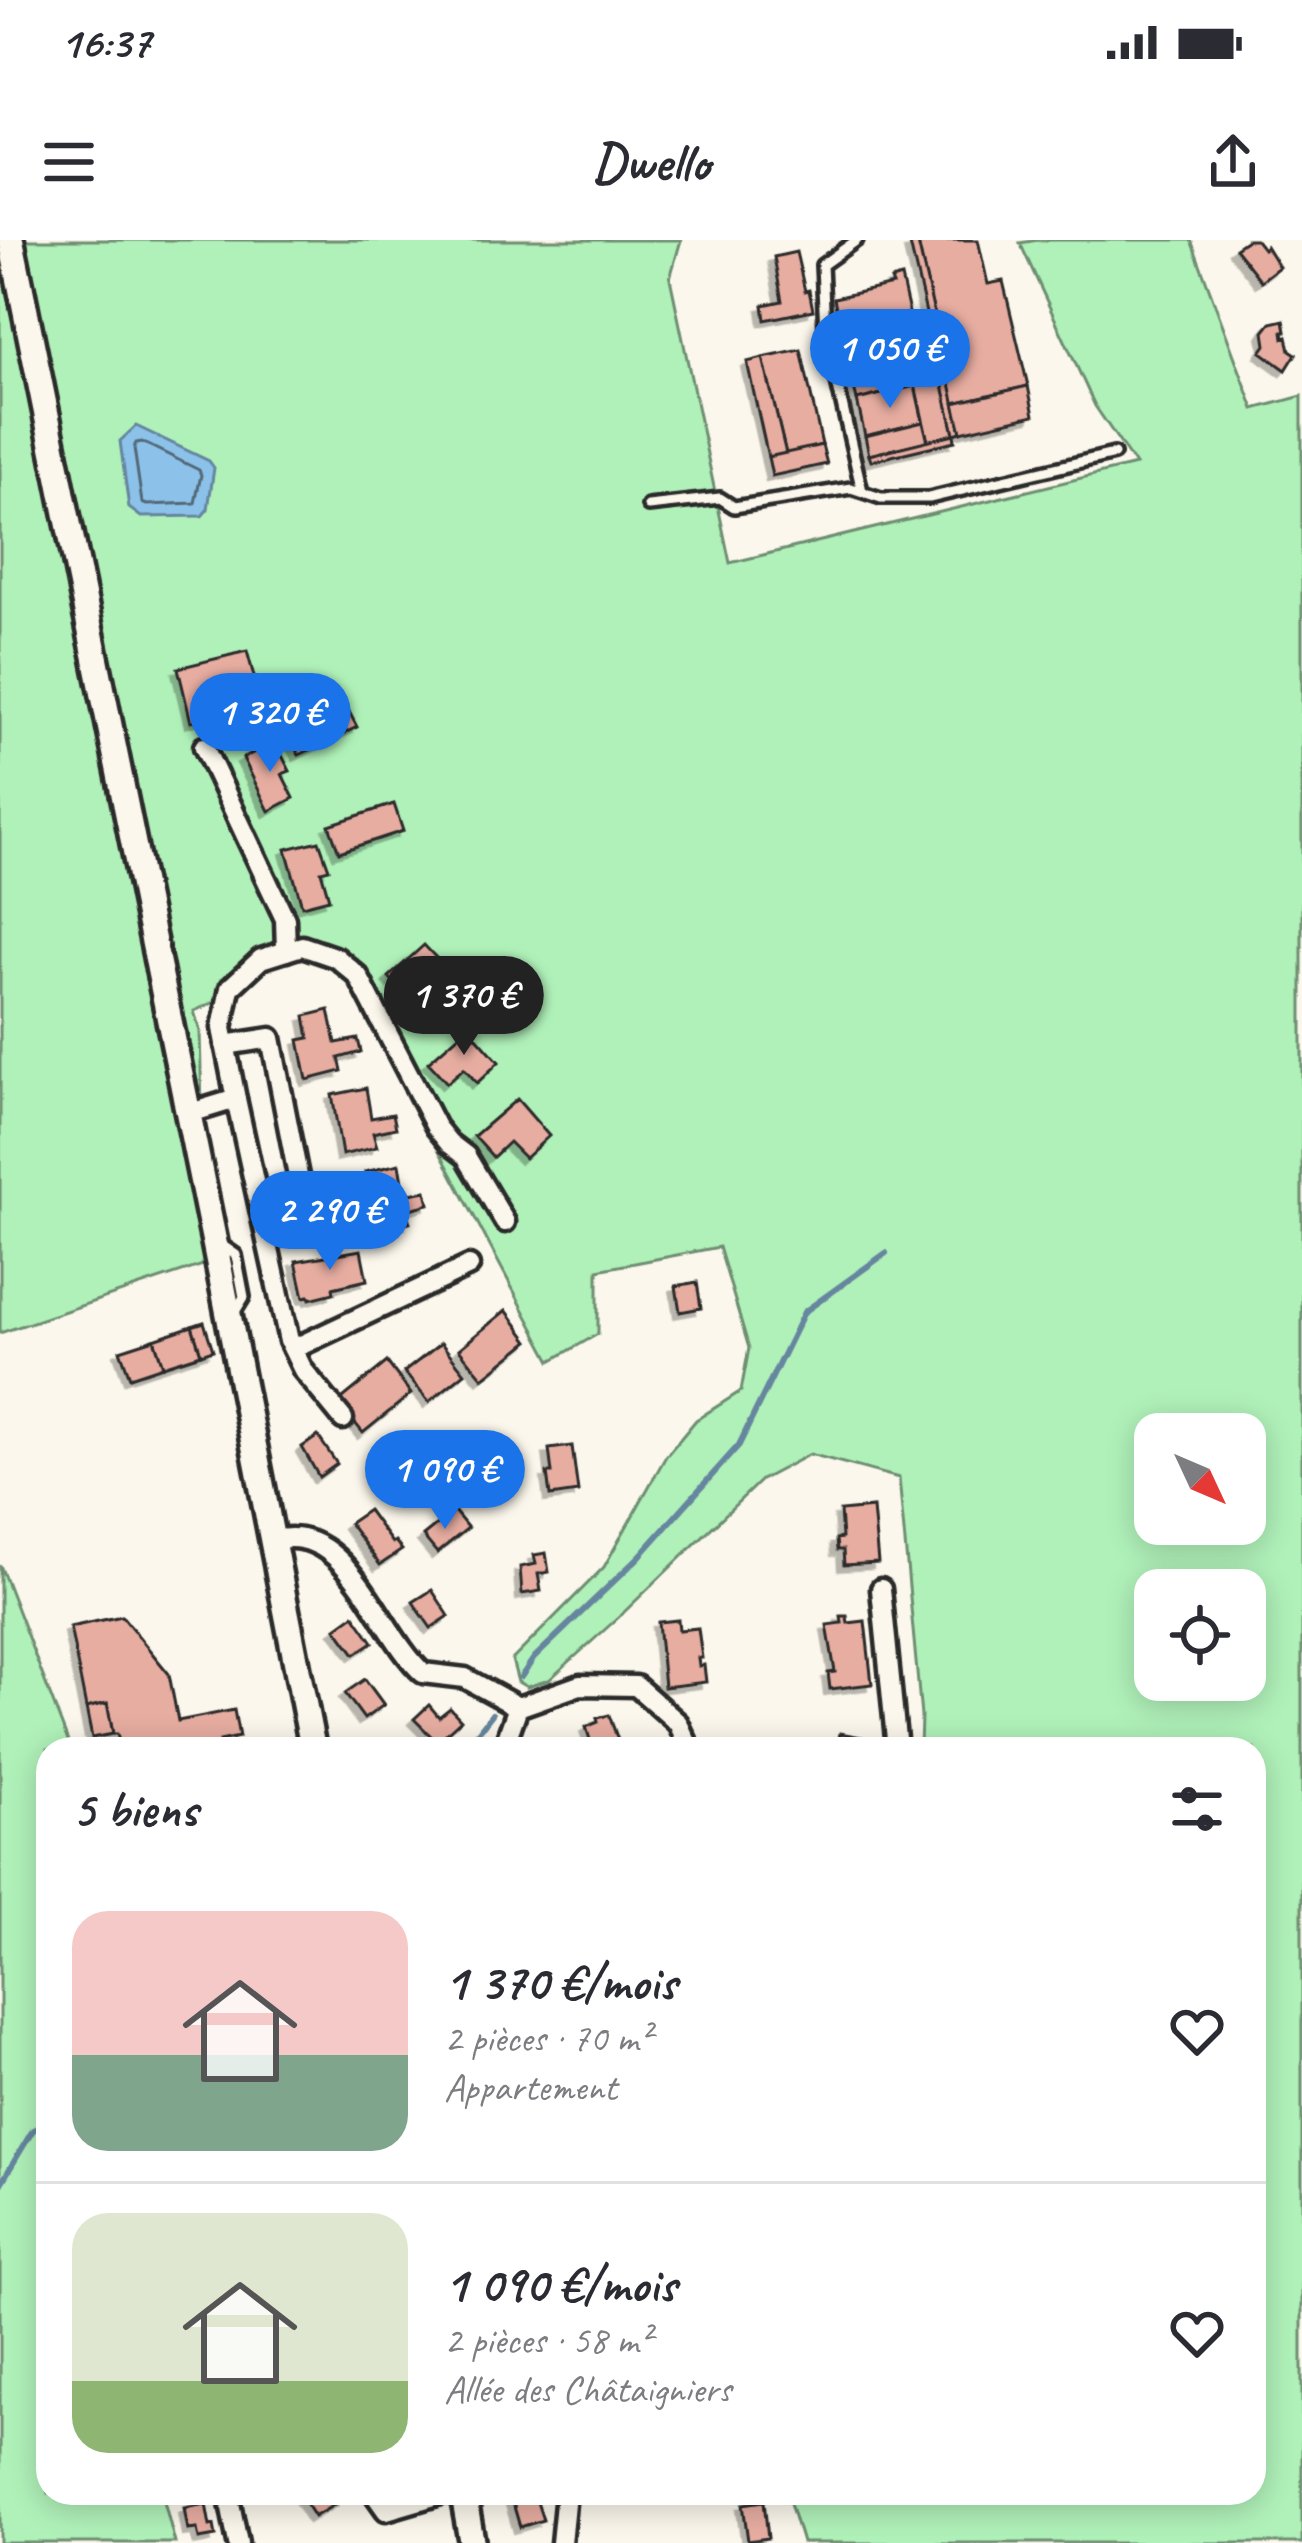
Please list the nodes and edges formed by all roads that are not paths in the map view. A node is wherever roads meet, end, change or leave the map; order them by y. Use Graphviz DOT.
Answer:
graph roads {
  1 [pos="10,240"];
  2 [pos="857,240"];
  3 [pos="1114,454"];
  4 [pos="862,491"];
  5 [pos="648,506"];
  6 [pos="204,747"];
  7 [pos="286,951"];
  8 [pos="225,1045"];
  9 [pos="236,1099"];
  10 [pos="197,1111"];
  11 [pos="307,1222"];
  12 [pos="505,1222"];
  13 [pos="469,1266"];
  14 [pos="292,1349"];
  15 [pos="343,1419"];
  16 [pos="272,1540"];
  17 [pos="880,1589"];
  18 [pos="518,1707"];
  19 [pos="311,1737"];
  20 [pos="507,1737"];
  21 [pos="684,1737"];
  22 [pos="896,1737"];
  23 [pos="230,2505"];
  24 [pos="465,2505"];
  25 [pos="565,2505"];
  26 [pos="238,2543"];
  27 [pos="472,2543"];
  28 [pos="561,2543"];
  1 -- 16 [label="street"];
  2 -- 4 [label="lane"];
  3 -- 4 [label="lane"];
  4 -- 5 [label="lane"];
  6 -- 7 [label="street"];
  7 -- 8 [label="street"];
  7 -- 12 [label="street"];
  8 -- 9 [label="street"];
  8 -- 11 [label="street"];
  9 -- 10 [label="street"];
  9 -- 14 [label="street"];
  13 -- 14 [label="street"];
  14 -- 15 [label="street"];
  16 -- 18 [label="street"];
  16 -- 19 [label="street"];
  17 -- 22 [label="street"];
  18 -- 20 [label="street"];
  18 -- 21 [label="street"];
  23 -- 26 [label="street"];
  24 -- 27 [label="street"];
  25 -- 28 [label="street"];
}
